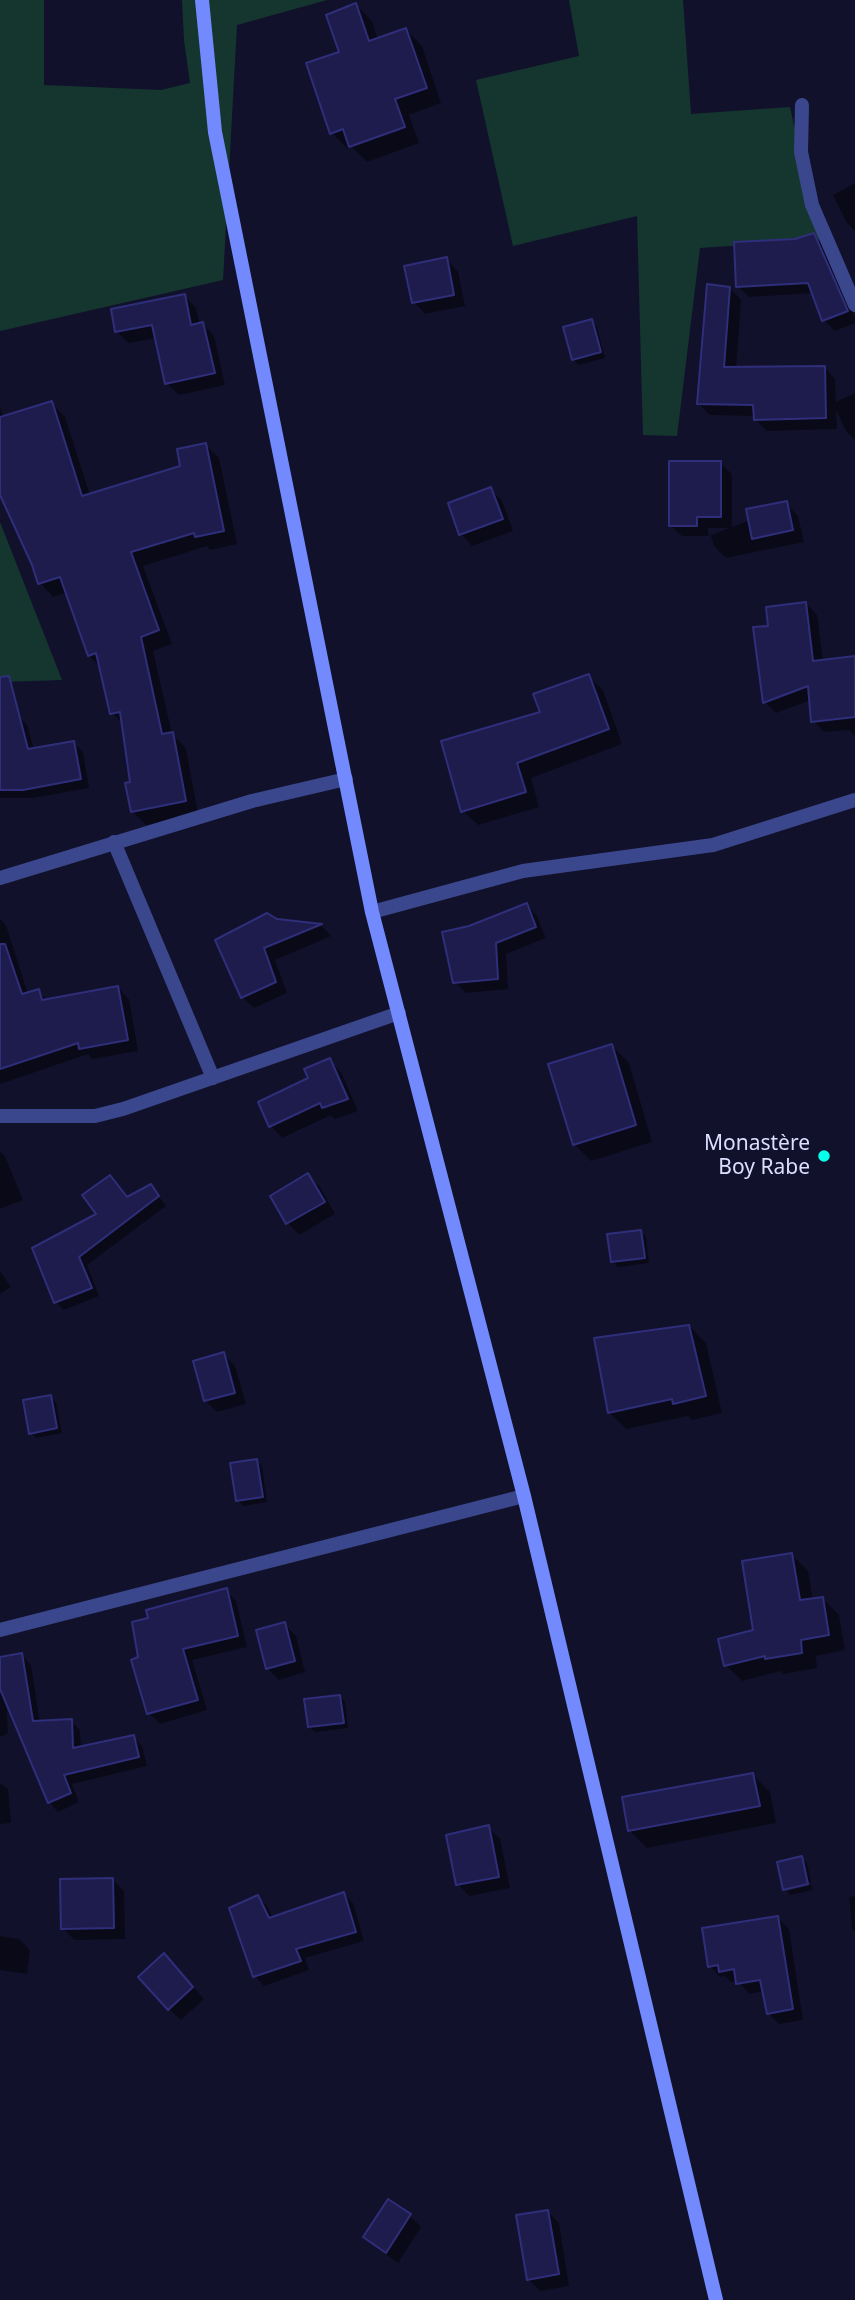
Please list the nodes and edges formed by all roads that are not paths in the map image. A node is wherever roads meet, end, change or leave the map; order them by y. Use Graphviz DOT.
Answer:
graph roads {
  1 [pos="202,0"];
  2 [pos="802,105"];
  3 [pos="855,305"];
  4 [pos="346,779"];
  5 [pos="855,800"];
  6 [pos="114,842"];
  7 [pos="0,878"];
  8 [pos="372,912"];
  9 [pos="399,1013"];
  10 [pos="213,1078"];
  11 [pos="0,1116"];
  12 [pos="524,1496"];
  13 [pos="0,1630"];
  14 [pos="716,2300"];
  1 -- 4 [label="main road"];
  2 -- 3 [label="street"];
  4 -- 6 [label="street"];
  4 -- 8 [label="main road"];
  5 -- 8 [label="street"];
  6 -- 7 [label="street"];
  6 -- 10 [label="street"];
  8 -- 9 [label="main road"];
  9 -- 10 [label="street"];
  9 -- 12 [label="main road"];
  10 -- 11 [label="street"];
  12 -- 13 [label="street"];
  12 -- 14 [label="main road"];
}
